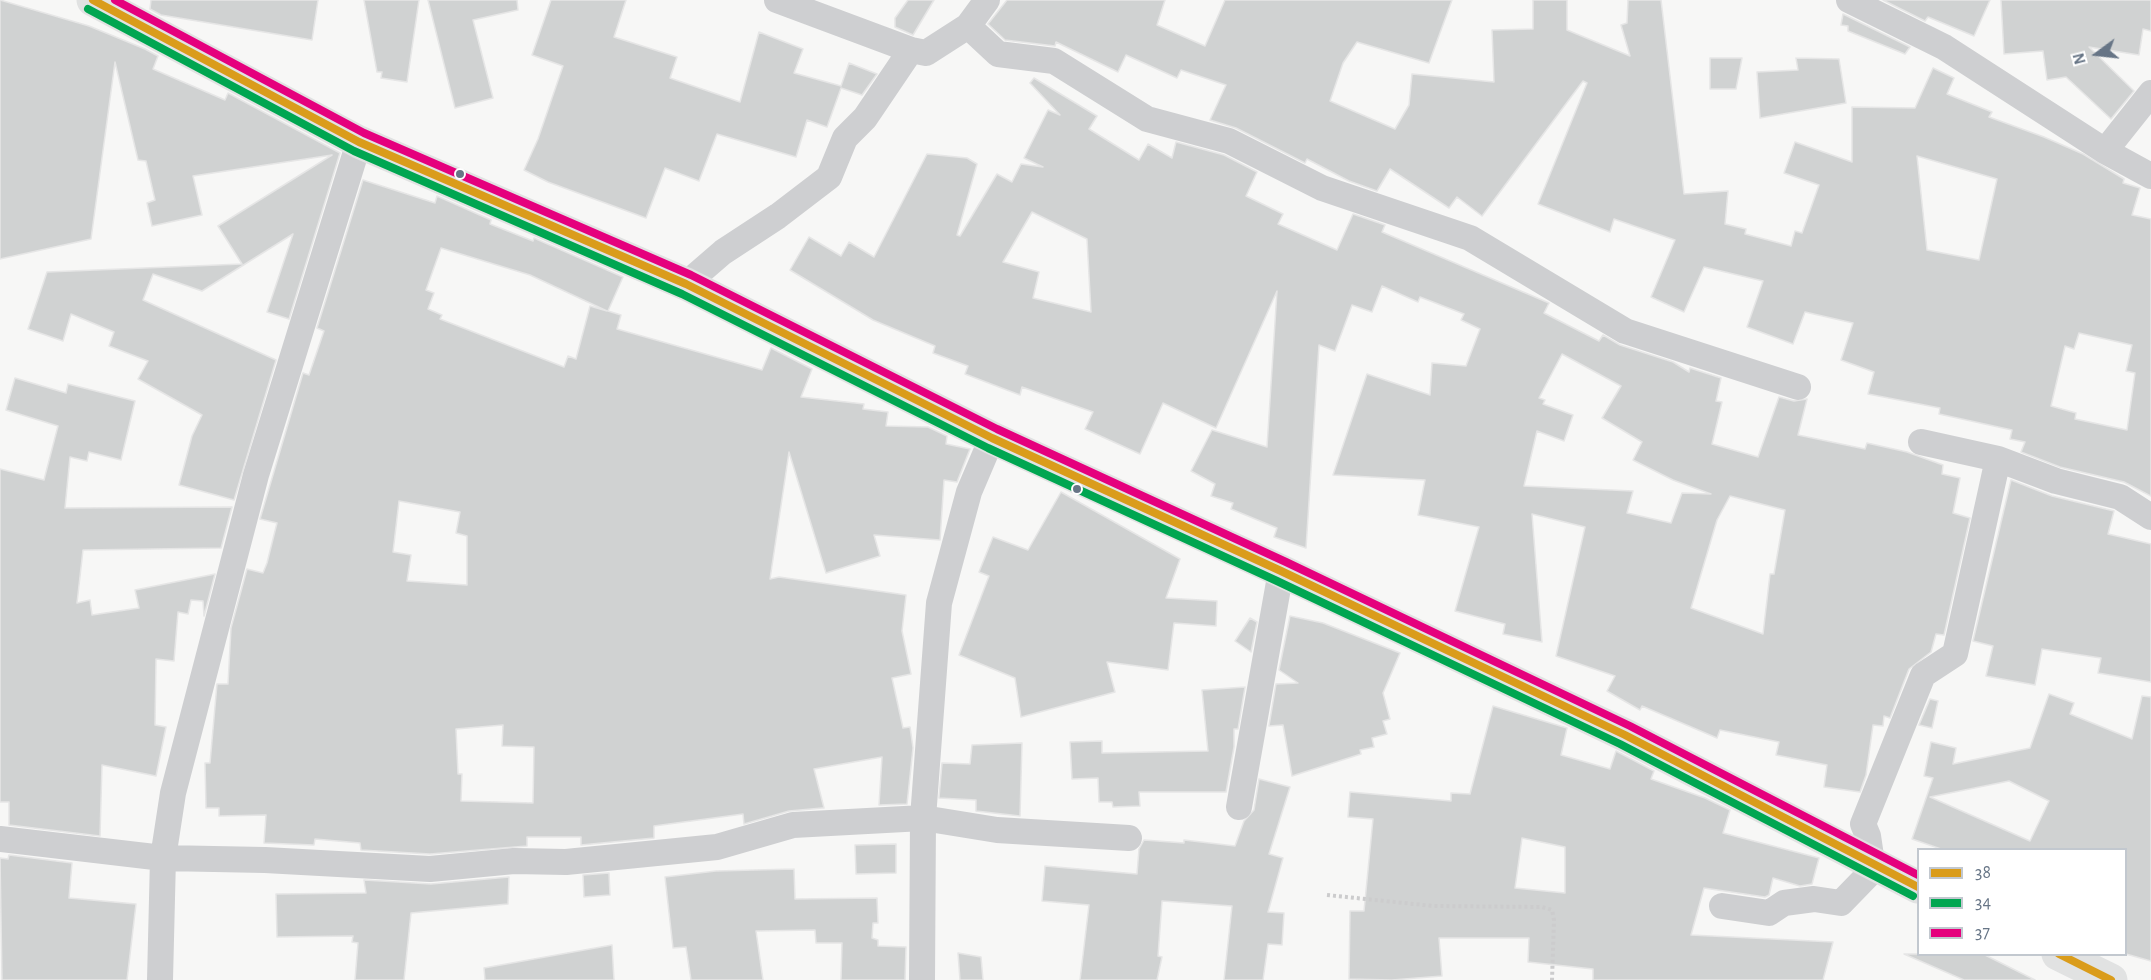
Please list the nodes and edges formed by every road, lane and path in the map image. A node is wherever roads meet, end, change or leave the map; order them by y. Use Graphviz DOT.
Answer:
graph roads {
  1 [pos="93,0"];
  2 [pos="777,0"];
  3 [pos="987,0"];
  4 [pos="1849,0"];
  5 [pos="968,26"];
  6 [pos="911,50"];
  7 [pos="2151,93"];
  8 [pos="358,142"];
  9 [pos="2105,151"];
  10 [pos="2151,176"];
  11 [pos="686,284"];
  12 [pos="1798,387"];
  13 [pos="992,438"];
  14 [pos="1921,442"];
  15 [pos="1998,459"];
  16 [pos="2151,517"];
  17 [pos="1281,571"];
  18 [pos="1239,807"];
  19 [pos="923,818"];
  20 [pos="0,838"];
  21 [pos="1129,838"];
  22 [pos="163,858"];
  23 [pos="1873,865"];
  24 [pos="1917,887"];
  25 [pos="1327,895"];
  26 [pos="1722,906"];
  27 [pos="2062,956"];
  28 [pos="160,980"];
  29 [pos="922,980"];
  30 [pos="1552,980"];
  31 [pos="2110,980"];
  1 -- 8 [label="street"];
  2 -- 6 [label="street"];
  3 -- 5 [label="street"];
  4 -- 9 [label="street"];
  5 -- 6 [label="street"];
  5 -- 12 [label="street"];
  6 -- 11 [label="street"];
  7 -- 9 [label="street"];
  8 -- 11 [label="street"];
  8 -- 22 [label="street"];
  9 -- 10 [label="street"];
  11 -- 13 [label="street"];
  13 -- 17 [label="street"];
  13 -- 19 [label="street"];
  14 -- 15 [label="street"];
  15 -- 16 [label="street"];
  15 -- 23 [label="street"];
  17 -- 18 [label="street"];
  17 -- 23 [label="street"];
  19 -- 21 [label="street"];
  19 -- 22 [label="street"];
  19 -- 29 [label="street"];
  20 -- 22 [label="street"];
  22 -- 28 [label="street"];
  23 -- 24 [label="street"];
  23 -- 26 [label="street"];
  25 -- 30 [label="path"];
  27 -- 31 [label="street"];
}
